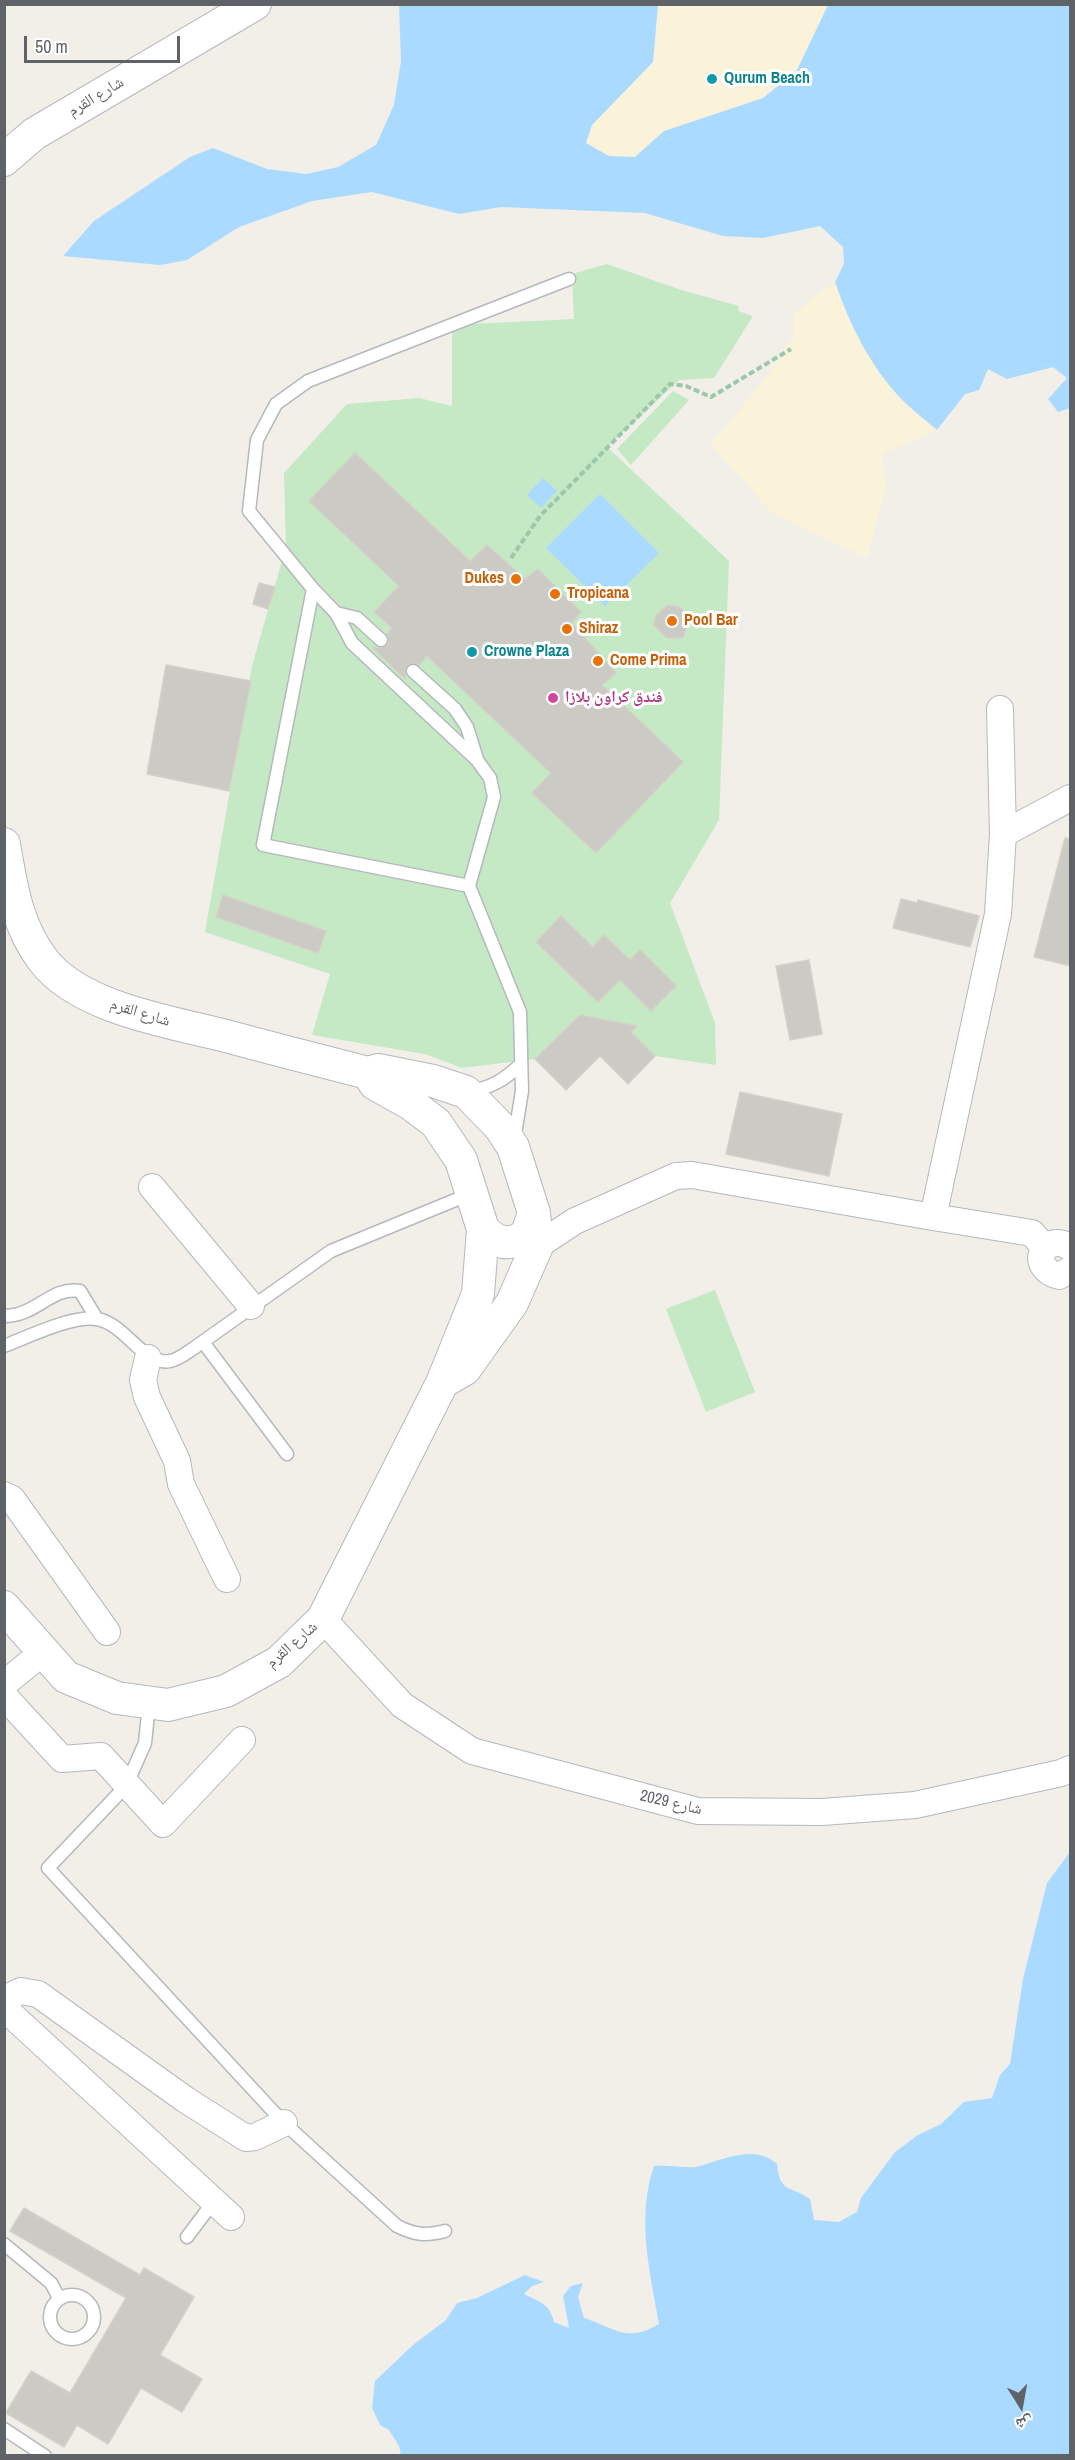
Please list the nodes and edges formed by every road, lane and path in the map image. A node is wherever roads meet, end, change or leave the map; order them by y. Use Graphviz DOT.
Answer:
graph roads {
  1 [pos="255,4"];
  2 [pos="4,160"];
  3 [pos="568,279"];
  4 [pos="791,349"];
  5 [pos="511,558"];
  6 [pos="313,589"];
  7 [pos="336,613"];
  8 [pos="381,640"];
  9 [pos="413,671"];
  10 [pos="1000,709"];
  11 [pos="477,760"];
  12 [pos="1071,798"];
  13 [pos="1003,834"];
  14 [pos="4,844"];
  15 [pos="469,886"];
  16 [pos="520,1065"];
  17 [pos="369,1073"];
  18 [pos="466,1092"];
  19 [pos="507,1137"];
  20 [pos="461,1160"];
  21 [pos="152,1187"];
  22 [pos="470,1194"];
  23 [pos="534,1213"];
  24 [pos="933,1216"];
  25 [pos="483,1229"];
  26 [pos="537,1246"];
  27 [pos="1071,1247"];
  28 [pos="1045,1248"];
  29 [pos="1071,1270"];
  30 [pos="251,1306"];
  31 [pos="4,1316"];
  32 [pos="97,1319"];
  33 [pos="203,1342"];
  34 [pos="4,1346"];
  35 [pos="148,1358"];
  36 [pos="442,1383"];
  37 [pos="287,1454"];
  38 [pos="4,1495"];
  39 [pos="227,1579"];
  40 [pos="4,1607"];
  41 [pos="323,1619"];
  42 [pos="107,1632"];
  43 [pos="43,1652"];
  44 [pos="4,1684"];
  45 [pos="4,1696"];
  46 [pos="149,1702"];
  47 [pos="242,1740"];
  48 [pos="1071,1769"];
  49 [pos="126,1786"];
  50 [pos="4,1999"];
  51 [pos="4,2008"];
  52 [pos="284,2123"];
  53 [pos="222,2209"];
  54 [pos="445,2231"];
  55 [pos="187,2237"];
  56 [pos="4,2244"];
  57 [pos="59,2298"];
  58 [pos="4,2429"];
  59 [pos="45,2456"];
  1 -- 2 [label="street, شارع القرم"];
  3 -- 6 [label="lane"];
  4 -- 5 [label="path"];
  6 -- 7 [label="lane"];
  6 -- 15 [label="lane"];
  7 -- 8 [label="lane"];
  7 -- 11 [label="lane"];
  9 -- 11 [label="lane"];
  10 -- 13 [label="street"];
  11 -- 15 [label="lane"];
  12 -- 13 [label="street"];
  13 -- 24 [label="street"];
  14 -- 17 [label="street, شارع القرم"];
  15 -- 16 [label="lane"];
  16 -- 18 [label="lane"];
  16 -- 19 [label="lane"];
  17 -- 18 [label="street, شارع القرم"];
  17 -- 20 [label="street, شارع القرم"];
  18 -- 19 [label="street, شارع القرم"];
  19 -- 20 [label="street"];
  19 -- 23 [label="street, شارع القرم"];
  20 -- 22 [label="street, شارع القرم"];
  21 -- 30 [label="street"];
  22 -- 25 [label="street, شارع القرم"];
  22 -- 30 [label="lane"];
  23 -- 25 [label="street"];
  23 -- 26 [label="street, شارع القرم"];
  24 -- 26 [label="street"];
  24 -- 28 [label="street"];
  25 -- 36 [label="street, شارع القرم"];
  26 -- 36 [label="street, شارع القرم"];
  27 -- 28 [label="street"];
  28 -- 29 [label="street"];
  30 -- 33 [label="lane"];
  31 -- 32 [label="lane"];
  32 -- 34 [label="lane"];
  32 -- 35 [label="lane"];
  33 -- 35 [label="lane"];
  33 -- 37 [label="lane"];
  35 -- 39 [label="street"];
  36 -- 41 [label="street, شارع القرم"];
  38 -- 42 [label="street"];
  40 -- 43 [label="street, شارع القرم"];
  41 -- 46 [label="street, شارع القرم"];
  41 -- 48 [label="street, 2029 شارع"];
  43 -- 44 [label="street"];
  43 -- 46 [label="street, شارع القرم"];
  45 -- 49 [label="street"];
  46 -- 49 [label="lane"];
  47 -- 49 [label="street"];
  49 -- 52 [label="lane"];
  50 -- 52 [label="street"];
  51 -- 53 [label="street"];
  52 -- 54 [label="lane"];
  53 -- 55 [label="lane"];
  56 -- 57 [label="lane"];
  58 -- 59 [label="lane"];
}
